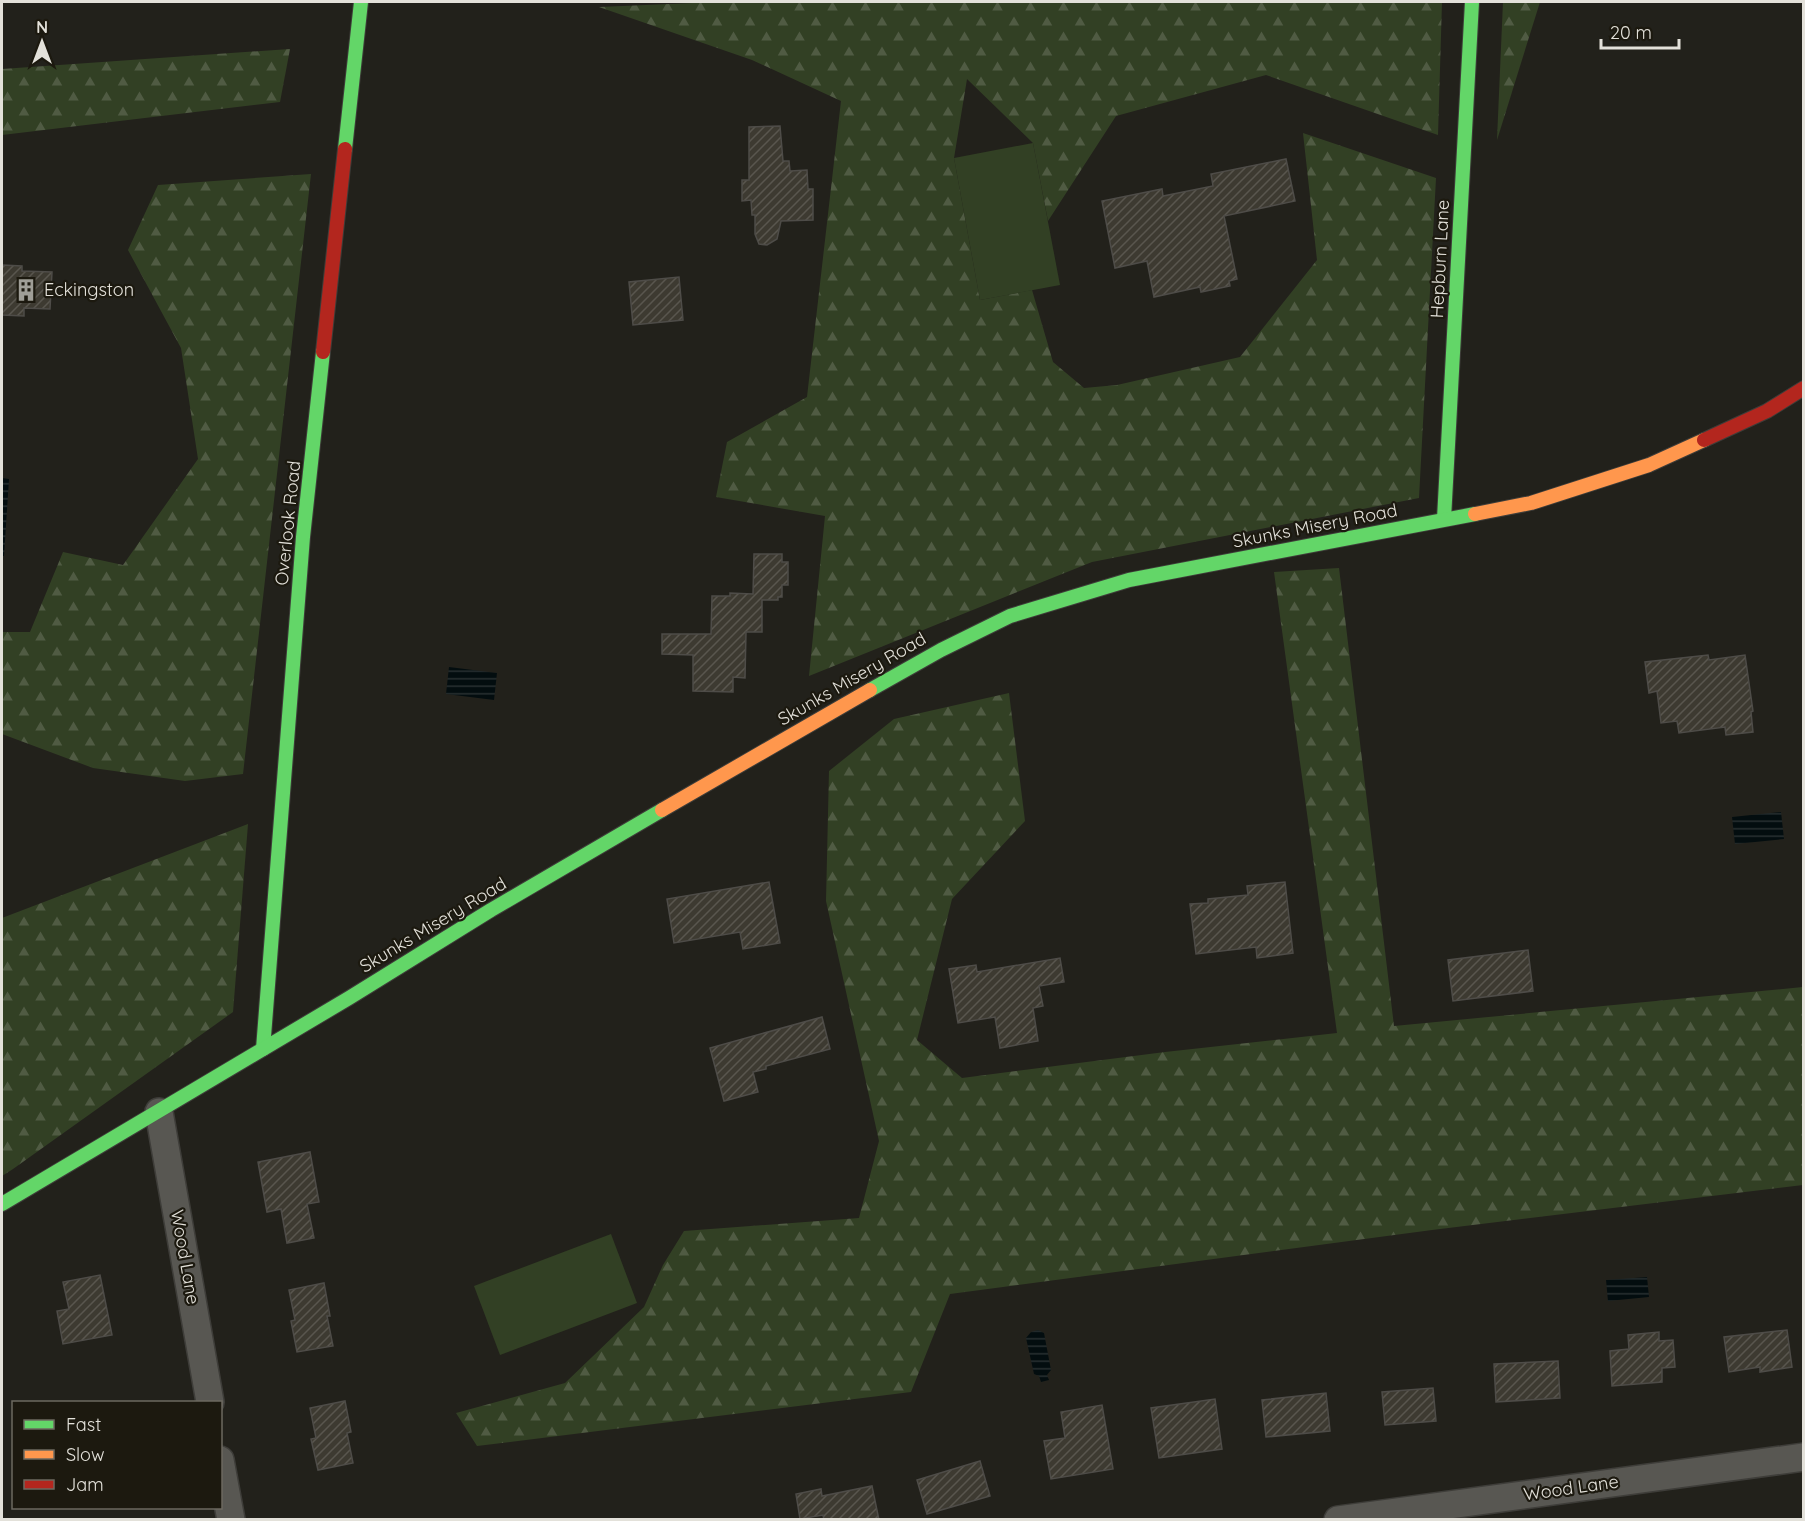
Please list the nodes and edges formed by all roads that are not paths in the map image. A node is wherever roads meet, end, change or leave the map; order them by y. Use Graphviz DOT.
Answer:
graph roads {
  1 [pos="361,2"];
  2 [pos="1472,2"];
  3 [pos="1803,388"];
  4 [pos="1444,519"];
  5 [pos="263,1049"];
  6 [pos="159,1112"];
  7 [pos="2,1204"];
  8 [pos="210,1401"];
  9 [pos="1803,1457"];
  10 [pos="222,1471"];
  11 [pos="231,1520"];
  12 [pos="1338,1520"];
  1 -- 5 [label="main road, Overlook Road"];
  2 -- 4 [label="main road, Hepburn Lane"];
  3 -- 4 [label="main road, Skunks Misery Road"];
  4 -- 5 [label="main road, Skunks Misery Road"];
  5 -- 6 [label="main road, Skunks Misery Road"];
  6 -- 7 [label="main road, Skunks Misery Road"];
  6 -- 8 [label="street, Wood Lane"];
  9 -- 12 [label="street, Wood Lane"];
  10 -- 11 [label="street"];
}
